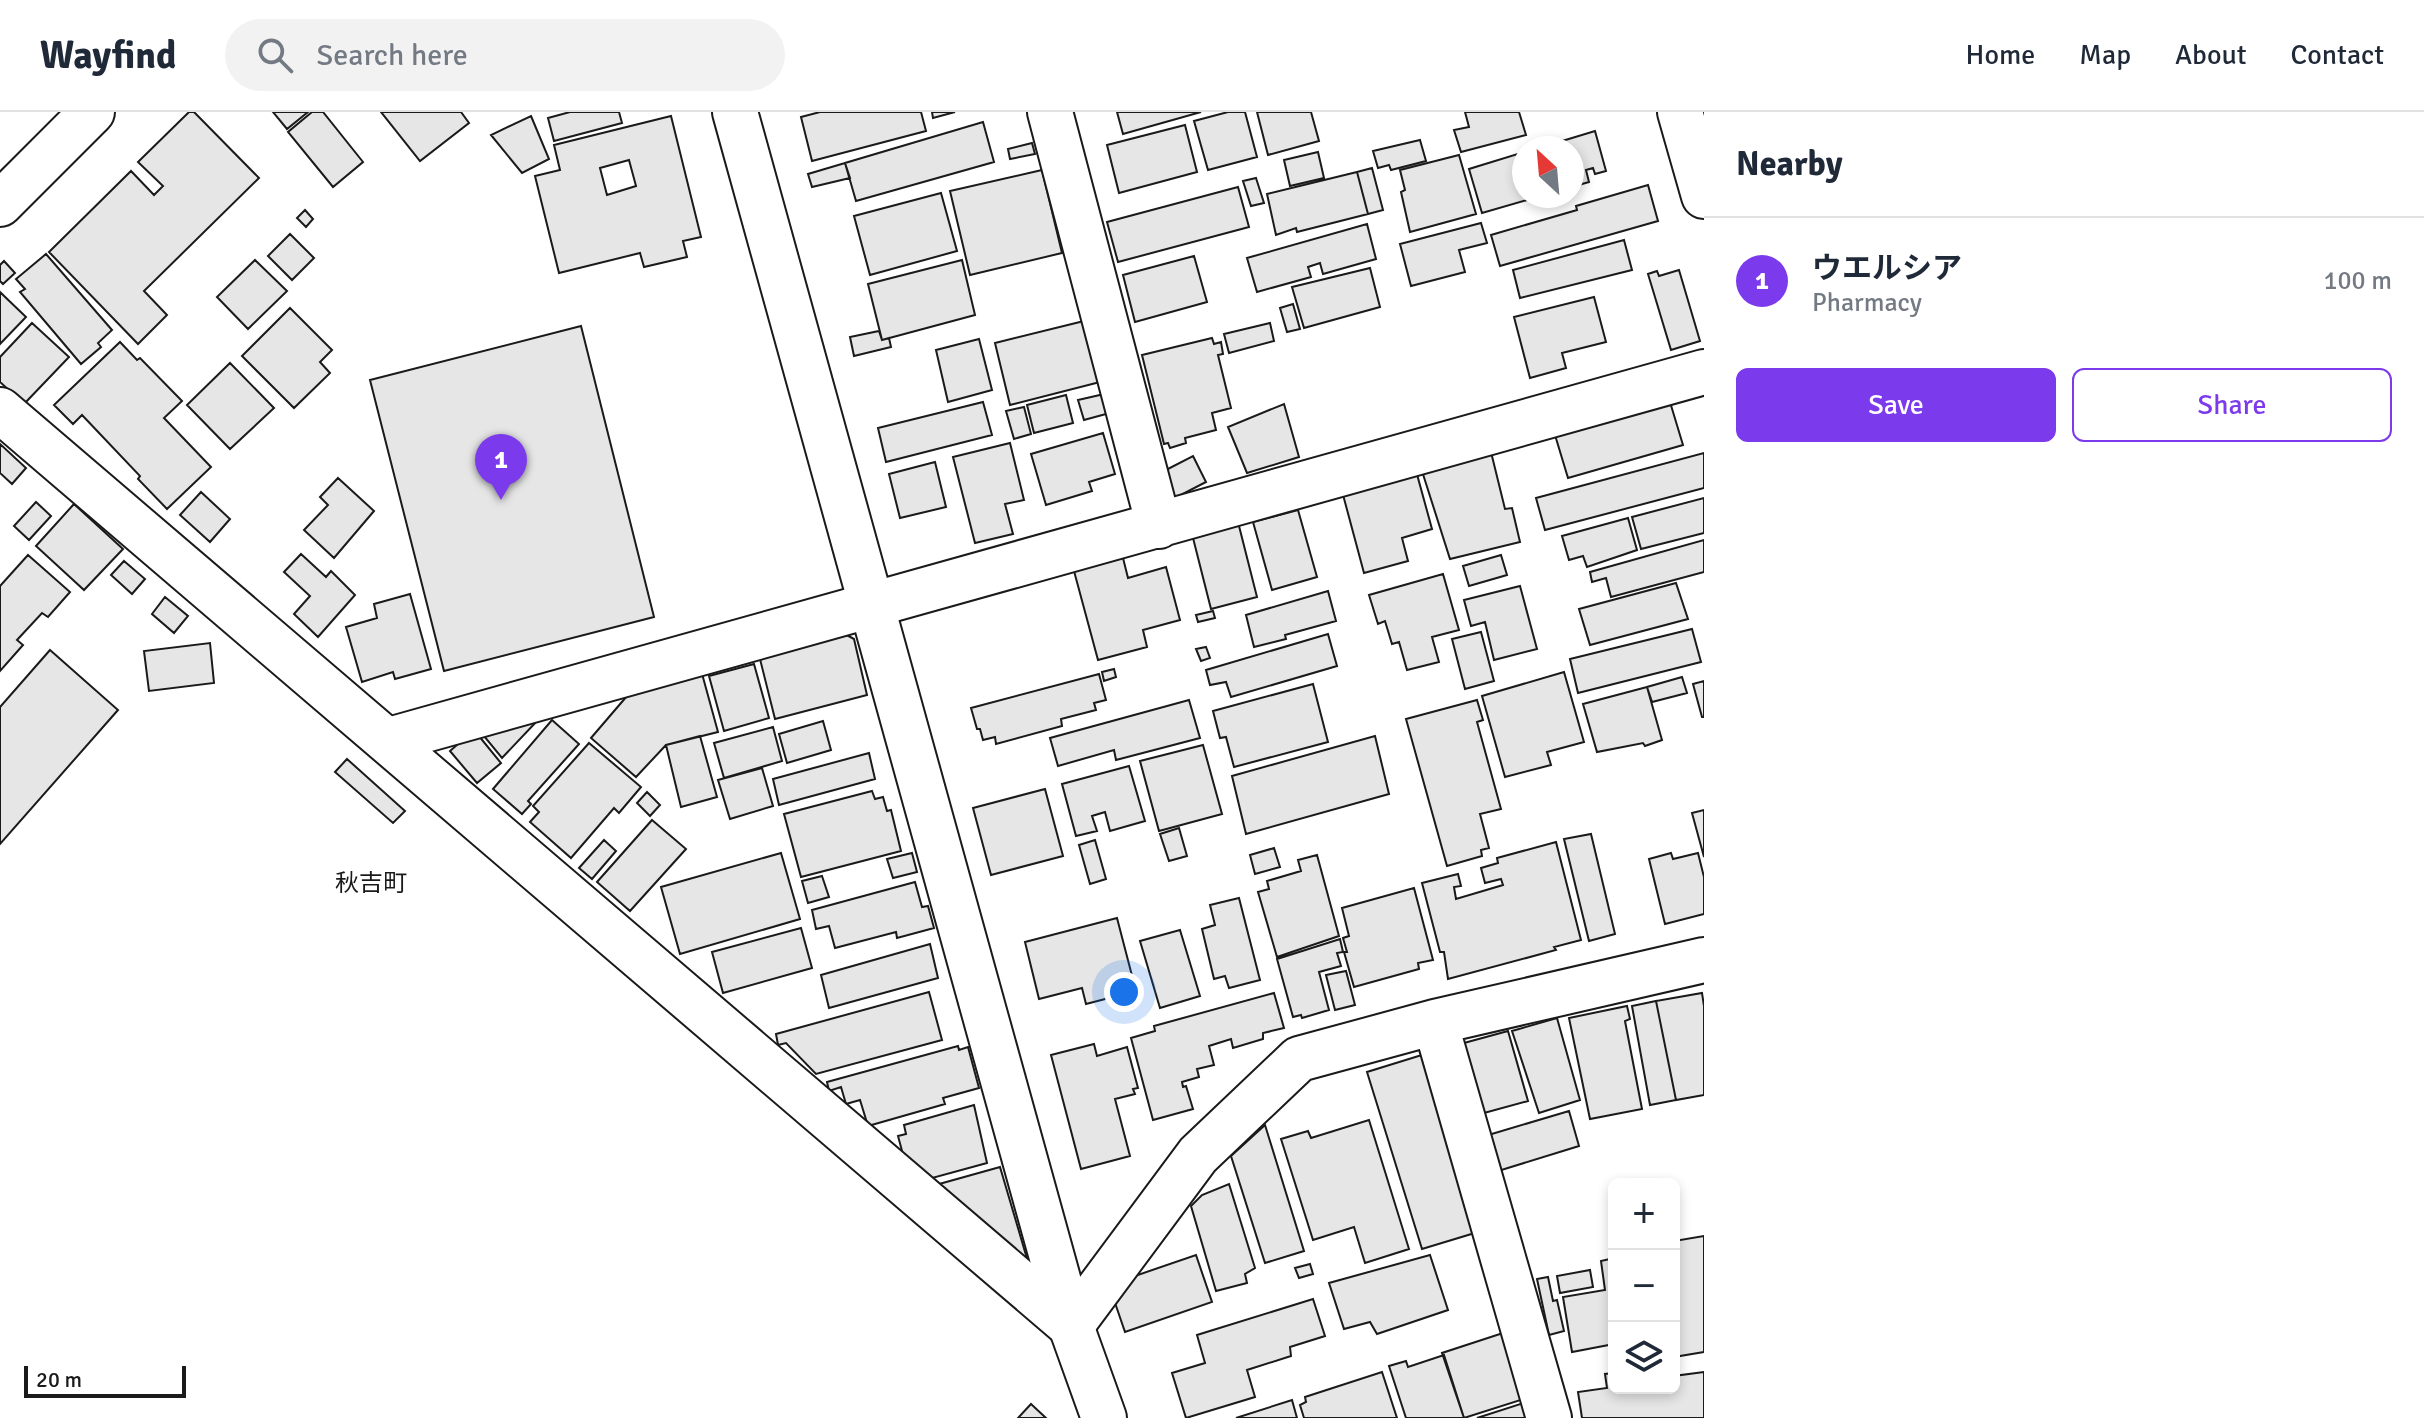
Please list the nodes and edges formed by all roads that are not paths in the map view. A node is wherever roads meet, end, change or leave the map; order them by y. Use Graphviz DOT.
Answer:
graph roads {
  1 [pos="92,112"];
  2 [pos="735,112"];
  3 [pos="1050,112"];
  4 [pos="1680,112"];
  5 [pos="1704,196"];
  6 [pos="0,204"];
  7 [pos="1704,372"];
  8 [pos="0,410"];
  9 [pos="1159,526"];
  10 [pos="872,606"];
  11 [pos="389,740"];
  12 [pos="1704,960"];
  13 [pos="1435,1022"];
  14 [pos="1071,1326"];
  15 [pos="1104,1418"];
  16 [pos="1549,1418"];
  1 -- 6 [label="street"];
  2 -- 10 [label="street"];
  3 -- 9 [label="street"];
  4 -- 5 [label="street"];
  7 -- 9 [label="street"];
  8 -- 11 [label="street"];
  9 -- 10 [label="street"];
  10 -- 11 [label="street"];
  10 -- 14 [label="street"];
  11 -- 14 [label="street"];
  12 -- 13 [label="street"];
  13 -- 14 [label="street"];
  13 -- 16 [label="street"];
  14 -- 15 [label="street"];
}
